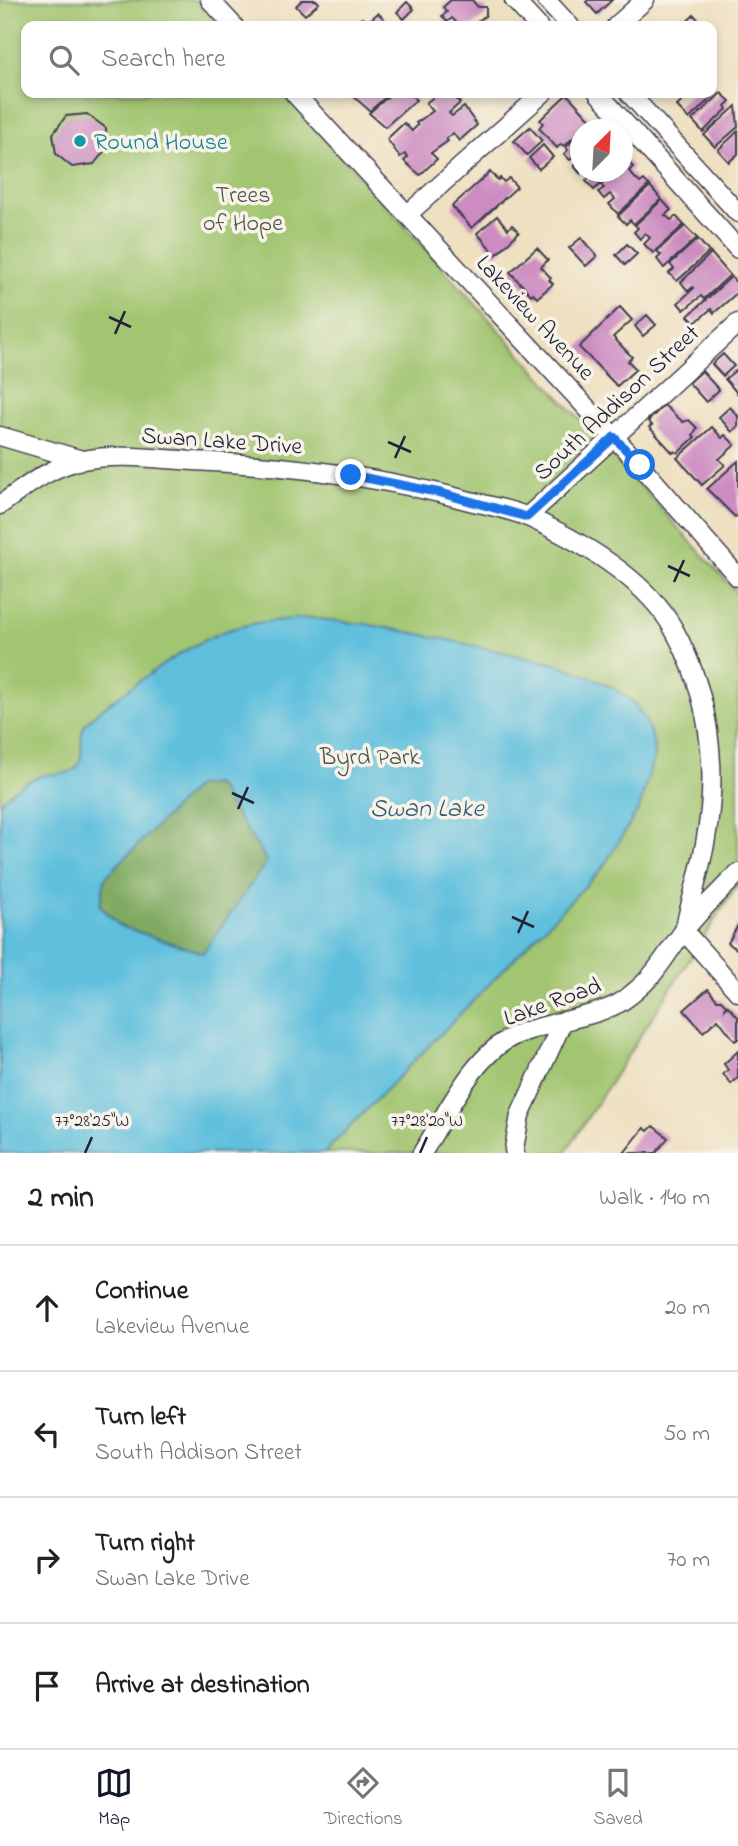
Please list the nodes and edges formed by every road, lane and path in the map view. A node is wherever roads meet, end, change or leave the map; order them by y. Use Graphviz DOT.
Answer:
graph roads {
  1 [pos="210,0"];
  2 [pos="514,0"];
  3 [pos="546,0"];
  4 [pos="645,0"];
  5 [pos="229,21"];
  6 [pos="533,21"];
  7 [pos="565,21"];
  8 [pos="622,21"];
  9 [pos="299,98"];
  10 [pos="537,98"];
  11 [pos="602,98"];
  12 [pos="634,98"];
  13 [pos="738,213"];
  14 [pos="408,214"];
  15 [pos="738,249"];
  16 [pos="738,323"];
  17 [pos="0,436"];
  18 [pos="614,437"];
  19 [pos="82,460"];
  20 [pos="0,505"];
  21 [pos="527,517"];
  22 [pos="738,577"];
  23 [pos="738,873"];
  24 [pos="684,931"];
  25 [pos="738,992"];
  26 [pos="563,1021"];
  27 [pos="422,1153"];
  28 [pos="515,1153"];
  1 -- 5 [label="street"];
  2 -- 6 [label="street"];
  3 -- 7 [label="street"];
  4 -- 8 [label="street"];
  9 -- 14 [label="street, Lakeview Avenue"];
  10 -- 14 [label="street"];
  11 -- 15 [label="street"];
  12 -- 13 [label="street"];
  14 -- 18 [label="street, Lakeview Avenue"];
  16 -- 18 [label="street, South Addison Street"];
  17 -- 19 [label="street, Swan Lake Drive"];
  18 -- 21 [label="street, South Addison Street"];
  18 -- 22 [label="street, Lakeview Avenue"];
  19 -- 20 [label="street, Swan Lake Drive"];
  19 -- 21 [label="street, Swan Lake Drive"];
  21 -- 24 [label="street, Swan Lake Drive"];
  23 -- 24 [label="street, Lake Road"];
  24 -- 25 [label="street"];
  24 -- 26 [label="street, Lake Road"];
  26 -- 27 [label="street, Lake Road"];
  26 -- 28 [label="street"];
}
